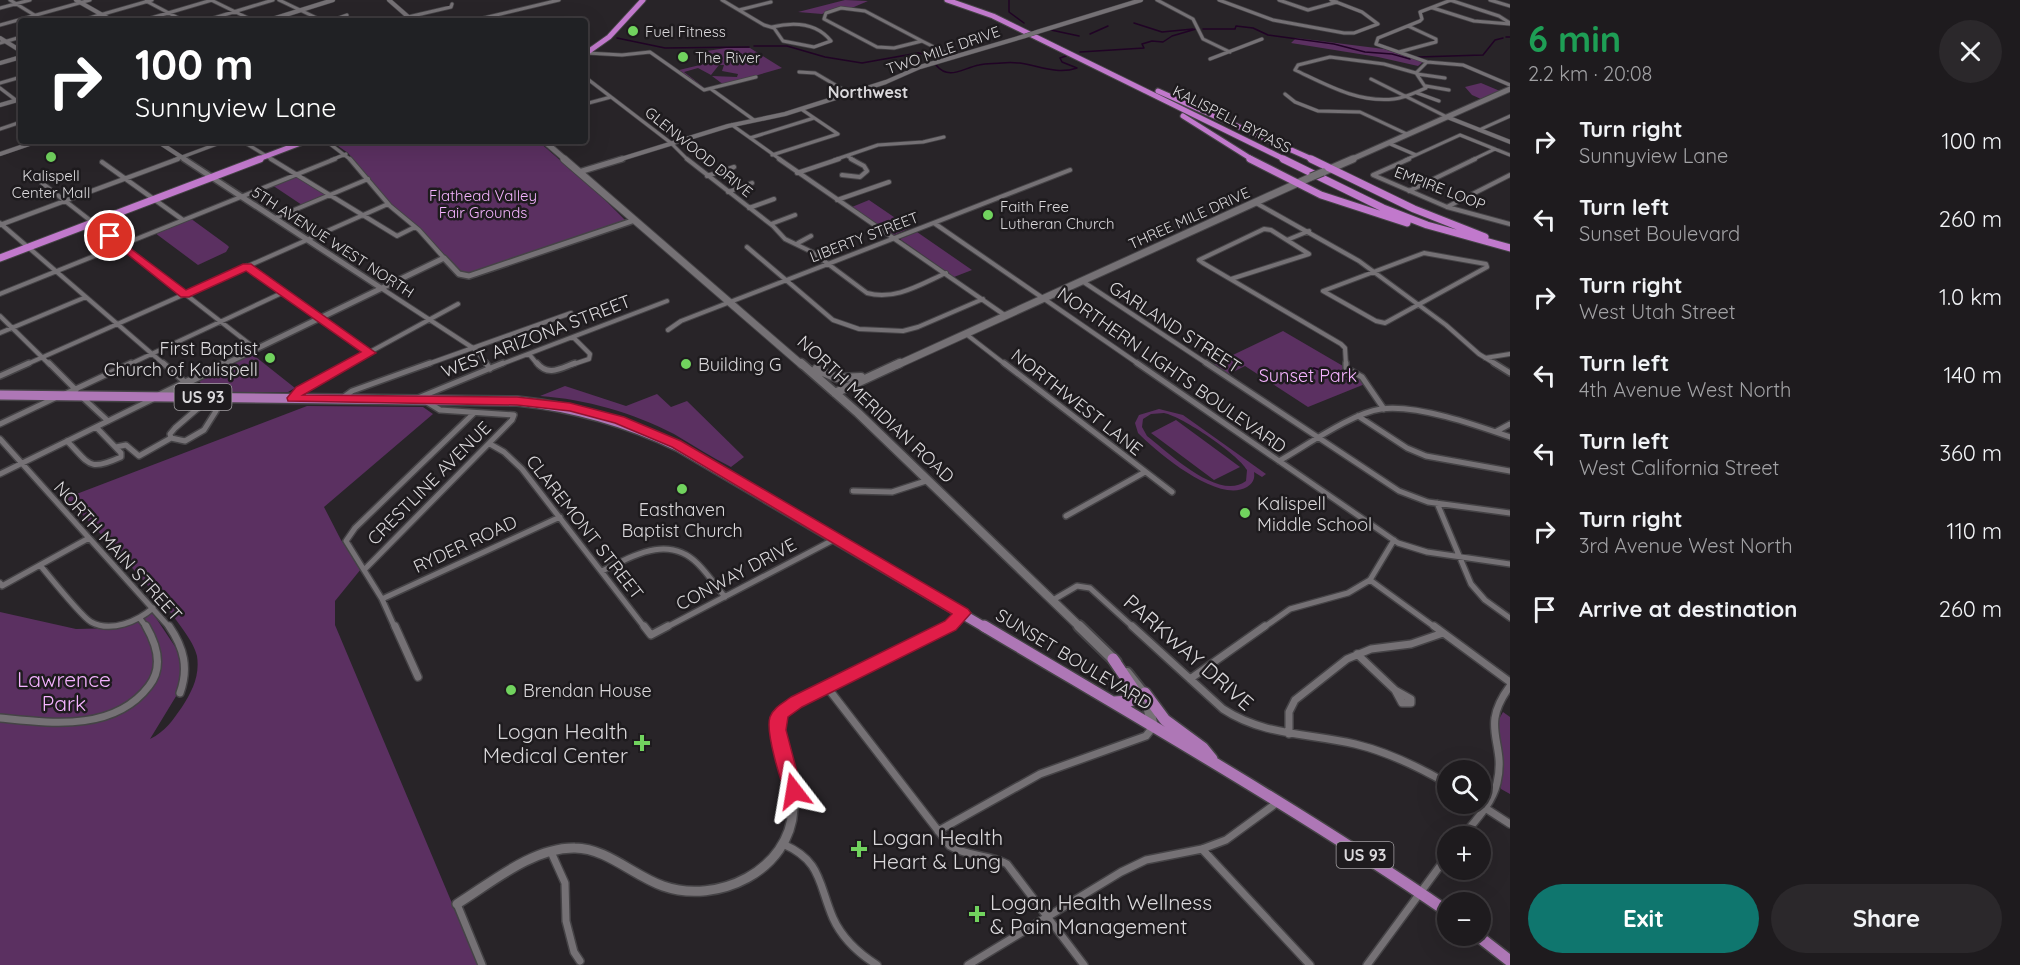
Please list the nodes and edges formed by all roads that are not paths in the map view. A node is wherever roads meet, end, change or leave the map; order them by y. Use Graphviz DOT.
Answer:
graph roads {
  1 [pos="10,0"];
  2 [pos="30,0"];
  3 [pos="76,0"];
  4 [pos="90,0"];
  5 [pos="152,0"];
  6 [pos="212,0"];
  7 [pos="273,0"];
  8 [pos="279,0"];
  9 [pos="333,0"];
  10 [pos="389,0"];
  11 [pos="559,0"];
  12 [pos="643,0"];
  13 [pos="722,0"];
  14 [pos="947,0"];
  15 [pos="954,0"];
  16 [pos="1141,0"];
  17 [pos="1156,0"];
  18 [pos="1218,0"];
  19 [pos="1279,0"];
  20 [pos="1332,0"];
  21 [pos="1451,0"];
  22 [pos="1490,0"];
  23 [pos="146,1"];
  24 [pos="771,2"];
  25 [pos="1337,2"];
  26 [pos="81,3"];
  27 [pos="16,4"];
  28 [pos="452,4"];
  29 [pos="1510,6"];
  30 [pos="1432,7"];
  31 [pos="0,8"];
  32 [pos="301,10"];
  33 [pos="739,10"];
  34 [pos="235,12"];
  35 [pos="169,13"];
  36 [pos="35,15"];
  37 [pos="101,15"];
  38 [pos="347,15"];
  39 [pos="408,16"];
  40 [pos="24,18"];
  41 [pos="40,18"];
  42 [pos="90,18"];
  43 [pos="107,18"];
  44 [pos="152,18"];
  45 [pos="178,18"];
  46 [pos="214,18"];
  47 [pos="248,18"];
  48 [pos="276,18"];
  49 [pos="317,18"];
  50 [pos="338,18"];
  51 [pos="402,18"];
  52 [pos="484,18"];
  53 [pos="18,20"];
  54 [pos="1510,24"];
  55 [pos="0,25"];
  56 [pos="1408,26"];
  57 [pos="772,27"];
  58 [pos="0,38"];
  59 [pos="18,38"];
  60 [pos="1262,39"];
  61 [pos="922,41"];
  62 [pos="6,42"];
  63 [pos="0,43"];
  64 [pos="18,49"];
  65 [pos="588,52"];
  66 [pos="1230,52"];
  67 [pos="1398,52"];
  68 [pos="588,53"];
  69 [pos="588,53"];
  70 [pos="627,54"];
  71 [pos="954,57"];
  72 [pos="18,58"];
  73 [pos="1210,59"];
  74 [pos="1427,62"];
  75 [pos="0,63"];
  76 [pos="799,72"];
  77 [pos="1416,73"];
  78 [pos="1113,75"];
  79 [pos="756,77"];
  80 [pos="18,78"];
  81 [pos="1445,78"];
  82 [pos="588,79"];
  83 [pos="1371,79"];
  84 [pos="1128,80"];
  85 [pos="0,83"];
  86 [pos="1426,86"];
  87 [pos="1510,87"];
  88 [pos="0,88"];
  89 [pos="711,89"];
  90 [pos="1449,90"];
  91 [pos="849,93"];
  92 [pos="1417,93"];
  93 [pos="1285,94"];
  94 [pos="1406,96"];
  95 [pos="611,97"];
  96 [pos="18,100"];
  97 [pos="18,101"];
  98 [pos="1439,101"];
  99 [pos="588,103"];
  100 [pos="0,105"];
  101 [pos="801,109"];
  102 [pos="1510,116"];
  103 [pos="1447,117"];
  104 [pos="814,118"];
  105 [pos="754,120"];
  106 [pos="18,123"];
  107 [pos="732,125"];
  108 [pos="0,129"];
  109 [pos="1479,130"];
  110 [pos="838,134"];
  111 [pos="1407,134"];
  112 [pos="944,137"];
  113 [pos="750,138"];
  114 [pos="1510,142"];
  115 [pos="671,143"];
  116 [pos="1388,143"];
  117 [pos="28,144"];
  118 [pos="162,144"];
  119 [pos="217,144"];
  120 [pos="247,144"];
  121 [pos="297,144"];
  122 [pos="331,144"];
  123 [pos="547,144"];
  124 [pos="1494,149"];
  125 [pos="1,152"];
  126 [pos="346,154"];
  127 [pos="265,155"];
  128 [pos="772,155"];
  129 [pos="1416,155"];
  130 [pos="1510,155"];
  131 [pos="847,156"];
  132 [pos="182,157"];
  133 [pos="102,162"];
  134 [pos="734,167"];
  135 [pos="1332,168"];
  136 [pos="1070,170"];
  137 [pos="579,172"];
  138 [pos="797,172"];
  139 [pos="296,174"];
  140 [pos="842,175"];
  141 [pos="1510,175"];
  142 [pos="211,176"];
  143 [pos="707,176"];
  144 [pos="125,178"];
  145 [pos="368,179"];
  146 [pos="889,182"];
  147 [pos="42,183"];
  148 [pos="752,183"];
  149 [pos="1296,184"];
  150 [pos="1409,191"];
  151 [pos="728,192"];
  152 [pos="330,195"];
  153 [pos="242,196"];
  154 [pos="153,198"];
  155 [pos="774,199"];
  156 [pos="837,200"];
  157 [pos="65,201"];
  158 [pos="1256,203"];
  159 [pos="388,204"];
  160 [pos="1447,207"];
  161 [pos="749,208"];
  162 [pos="363,215"];
  163 [pos="795,215"];
  164 [pos="275,218"];
  165 [pos="183,220"];
  166 [pos="635,220"];
  167 [pos="92,222"];
  168 [pos="934,223"];
  169 [pos="0,224"];
  170 [pos="771,224"];
  171 [pos="1510,224"];
  172 [pos="415,227"];
  173 [pos="1309,231"];
  174 [pos="811,236"];
  175 [pos="896,238"];
  176 [pos="307,240"];
  177 [pos="1287,240"];
  178 [pos="1476,240"];
  179 [pos="798,243"];
  180 [pos="122,245"];
  181 [pos="1508,245"];
  182 [pos="28,247"];
  183 [pos="747,247"];
  184 [pos="0,258"];
  185 [pos="444,258"];
  186 [pos="829,265"];
  187 [pos="247,266"];
  188 [pos="56,271"];
  189 [pos="1375,272"];
  190 [pos="946,273"];
  191 [pos="1231,279"];
  192 [pos="785,281"];
  193 [pos="1082,281"];
  194 [pos="381,288"];
  195 [pos="284,291"];
  196 [pos="0,294"];
  197 [pos="185,294"];
  198 [pos="86,297"];
  199 [pos="1045,298"];
  200 [pos="983,299"];
  201 [pos="667,302"];
  202 [pos="731,302"];
  203 [pos="458,304"];
  204 [pos="1419,305"];
  205 [pos="571,313"];
  206 [pos="0,316"];
  207 [pos="1006,316"];
  208 [pos="320,318"];
  209 [pos="429,320"];
  210 [pos="220,321"];
  211 [pos="117,324"];
  212 [pos="13,328"];
  213 [pos="669,330"];
  214 [pos="0,333"];
  215 [pos="966,334"];
  216 [pos="573,337"];
  217 [pos="472,348"];
  218 [pos="256,349"];
  219 [pos="150,353"];
  220 [pos="370,353"];
  221 [pos="529,354"];
  222 [pos="1510,354"];
  223 [pos="43,357"];
  224 [pos="1485,358"];
  225 [pos="807,367"];
  226 [pos="490,369"];
  227 [pos="879,372"];
  228 [pos="1510,373"];
  229 [pos="0,376"];
  230 [pos="186,383"];
  231 [pos="78,392"];
  232 [pos="835,393"];
  233 [pos="0,394"];
  234 [pos="60,396"];
  235 [pos="157,397"];
  236 [pos="212,397"];
  237 [pos="293,398"];
  238 [pos="341,399"];
  239 [pos="420,399"];
  240 [pos="206,406"];
  241 [pos="1384,408"];
  242 [pos="474,413"];
  243 [pos="1358,416"];
  244 [pos="108,421"];
  245 [pos="0,424"];
  246 [pos="1510,424"];
  247 [pos="96,427"];
  248 [pos="1497,431"];
  249 [pos="1510,437"];
  250 [pos="171,438"];
  251 [pos="1319,438"];
  252 [pos="0,439"];
  253 [pos="67,441"];
  254 [pos="490,444"];
  255 [pos="116,447"];
  256 [pos="1279,461"];
  257 [pos="20,464"];
  258 [pos="1510,471"];
  259 [pos="1145,472"];
  260 [pos="0,474"];
  261 [pos="929,480"];
  262 [pos="853,491"];
  263 [pos="1172,492"];
  264 [pos="1437,503"];
  265 [pos="1510,513"];
  266 [pos="1066,516"];
  267 [pos="560,517"];
  268 [pos="359,525"];
  269 [pos="89,538"];
  270 [pos="836,539"];
  271 [pos="1394,540"];
  272 [pos="1459,557"];
  273 [pos="1510,564"];
  274 [pos="40,565"];
  275 [pos="364,570"];
  276 [pos="602,571"];
  277 [pos="1370,580"];
  278 [pos="0,583"];
  279 [pos="725,597"];
  280 [pos="382,599"];
  281 [pos="1053,600"];
  282 [pos="153,608"];
  283 [pos="963,613"];
  284 [pos="1510,618"];
  285 [pos="141,620"];
  286 [pos="1443,633"];
  287 [pos="651,635"];
  288 [pos="1357,654"];
  289 [pos="1113,658"];
  290 [pos="418,676"];
  291 [pos="1190,679"];
  292 [pos="1510,684"];
  293 [pos="826,687"];
  294 [pos="1395,690"];
  295 [pos="180,693"];
  296 [pos="1145,693"];
  297 [pos="1110,702"];
  298 [pos="0,718"];
  299 [pos="1153,727"];
  300 [pos="1289,734"];
  301 [pos="1215,764"];
  302 [pos="1437,778"];
  303 [pos="1491,792"];
  304 [pos="1279,801"];
  305 [pos="1491,812"];
  306 [pos="1510,824"];
  307 [pos="938,831"];
  308 [pos="783,844"];
  309 [pos="1202,849"];
  310 [pos="551,852"];
  311 [pos="1437,870"];
  312 [pos="1420,892"];
  313 [pos="457,904"];
  314 [pos="1437,904"];
  315 [pos="1049,918"];
  316 [pos="1491,946"];
  317 [pos="580,961"];
  318 [pos="1510,961"];
  319 [pos="482,965"];
  320 [pos="877,965"];
  321 [pos="968,965"];
  322 [pos="1084,965"];
  323 [pos="1310,965"];
  324 [pos="1369,965"];
  1 -- 27 [label="street"];
  2 -- 27 [label="street"];
  3 -- 26 [label="street"];
  4 -- 26 [label="street"];
  5 -- 23 [label="street"];
  6 -- 34 [label="street"];
  6 -- 35 [label="street"];
  7 -- 34 [label="street"];
  8 -- 32 [label="street"];
  9 -- 32 [label="street"];
  10 -- 39 [label="street"];
  11 -- 52 [label="street"];
  12 -- 65 [label="highway"];
  13 -- 33 [label="street"];
  14 -- 78 [label="highway, KALISPELL BYPASS"];
  15 -- 84 [label="highway, KALISPELL BYPASS"];
  16 -- 71 [label="street, TWO MILE DRIVE, bridge"];
  17 -- 66 [label="street"];
  18 -- 25 [label="street"];
  19 -- 25 [label="street"];
  20 -- 25 [label="street"];
  21 -- 30 [label="street"];
  21 -- 54 [label="street"];
  22 -- 29 [label="street"];
  23 -- 35 [label="street"];
  23 -- 37 [label="street"];
  24 -- 33 [label="street"];
  26 -- 36 [label="street"];
  26 -- 37 [label="street"];
  27 -- 31 [label="street"];
  27 -- 36 [label="street"];
  28 -- 39 [label="street"];
  30 -- 54 [label="street"];
  30 -- 56 [label="street"];
  32 -- 48 [label="street"];
  32 -- 49 [label="street"];
  33 -- 57 [label="street"];
  34 -- 46 [label="street"];
  34 -- 47 [label="street"];
  35 -- 44 [label="street"];
  35 -- 45 [label="street"];
  36 -- 40 [label="street"];
  36 -- 41 [label="street"];
  37 -- 42 [label="street"];
  37 -- 43 [label="street"];
  38 -- 50 [label="street"];
  39 -- 51 [label="street"];
  53 -- 55 [label="street"];
  56 -- 67 [label="street"];
  56 -- 67 [label="street"];
  57 -- 57 [label="street"];
  58 -- 62 [label="street"];
  59 -- 62 [label="street"];
  60 -- 66 [label="street"];
  61 -- 61 [label="street"];
  61 -- 71 [label="street"];
  62 -- 63 [label="street"];
  62 -- 64 [label="street"];
  66 -- 73 [label="street"];
  67 -- 74 [label="street"];
  68 -- 70 [label="street"];
  69 -- 70 [label="street"];
  70 -- 89 [label="street"];
  71 -- 91 [label="street, TWO MILE DRIVE"];
  72 -- 75 [label="street"];
  74 -- 77 [label="street"];
  74 -- 87 [label="street"];
  76 -- 91 [label="street"];
  77 -- 81 [label="street"];
  77 -- 86 [label="street"];
  77 -- 94 [label="street"];
  78 -- 149 [label="highway"];
  78 -- 178 [label="highway, KALISPELL BYPASS"];
  79 -- 89 [label="street"];
  80 -- 85 [label="street"];
  82 -- 95 [label="street, GLENWOOD DRIVE"];
  83 -- 94 [label="street"];
  84 -- 135 [label="highway"];
  84 -- 181 [label="highway, KALISPELL BYPASS"];
  86 -- 90 [label="street"];
  86 -- 92 [label="street"];
  87 -- 103 [label="main road, THREE MILE DRIVE"];
  88 -- 96 [label="street"];
  89 -- 105 [label="street"];
  91 -- 101 [label="street, TWO MILE DRIVE"];
  92 -- 94 [label="street"];
  92 -- 98 [label="street"];
  93 -- 111 [label="street"];
  94 -- 103 [label="street"];
  95 -- 99 [label="street"];
  95 -- 115 [label="street, GLENWOOD DRIVE"];
  97 -- 100 [label="street"];
  101 -- 104 [label="street"];
  101 -- 105 [label="street, TWO MILE DRIVE"];
  102 -- 109 [label="street"];
  103 -- 109 [label="street"];
  103 -- 111 [label="main road, THREE MILE DRIVE"];
  104 -- 110 [label="street"];
  104 -- 113 [label="street"];
  105 -- 107 [label="street, TWO MILE DRIVE"];
  106 -- 108 [label="street"];
  107 -- 113 [label="street"];
  107 -- 115 [label="street, TWO MILE DRIVE"];
  109 -- 114 [label="street"];
  110 -- 128 [label="street"];
  111 -- 116 [label="main road, THREE MILE DRIVE"];
  112 -- 131 [label="street"];
  113 -- 128 [label="street"];
  115 -- 137 [label="street, TWO MILE DRIVE"];
  115 -- 143 [label="street, GLENWOOD DRIVE"];
  116 -- 129 [label="street, EMPIRE LOOP"];
  116 -- 135 [label="main road, THREE MILE DRIVE"];
  117 -- 125 [label="street"];
  118 -- 132 [label="street, 5TH AVENUE WEST NORTH"];
  119 -- 132 [label="street"];
  120 -- 127 [label="street"];
  121 -- 127 [label="highway"];
  122 -- 126 [label="street"];
  123 -- 137 [label="main road, NORTH MERIDIAN ROAD"];
  124 -- 129 [label="street, EMPIRE LOOP"];
  124 -- 130 [label="street, EMPIRE LOOP"];
  124 -- 150 [label="street"];
  126 -- 139 [label="street"];
  126 -- 145 [label="street"];
  127 -- 139 [label="street"];
  127 -- 142 [label="highway"];
  128 -- 138 [label="street"];
  129 -- 150 [label="street, EMPIRE LOOP"];
  131 -- 138 [label="street"];
  131 -- 140 [label="street"];
  132 -- 142 [label="street, 5TH AVENUE WEST NORTH"];
  132 -- 144 [label="street"];
  133 -- 144 [label="street"];
  134 -- 143 [label="street"];
  135 -- 149 [label="main road, THREE MILE DRIVE, bridge"];
  135 -- 181 [label="highway"];
  136 -- 168 [label="street, LIBERTY STREET"];
  137 -- 166 [label="main road, NORTH MERIDIAN ROAD"];
  138 -- 156 [label="street"];
  139 -- 152 [label="street"];
  139 -- 153 [label="street"];
  141 -- 160 [label="street"];
  142 -- 153 [label="street, 5TH AVENUE WEST NORTH"];
  142 -- 154 [label="highway"];
  143 -- 151 [label="street, GLENWOOD DRIVE"];
  144 -- 154 [label="street"];
  144 -- 157 [label="street"];
  145 -- 152 [label="street"];
  145 -- 159 [label="street"];
  146 -- 156 [label="street"];
  147 -- 157 [label="street"];
  148 -- 151 [label="street"];
  149 -- 158 [label="main road, THREE MILE DRIVE"];
  149 -- 178 [label="highway"];
  150 -- 160 [label="street, EMPIRE LOOP"];
  151 -- 161 [label="street, GLENWOOD DRIVE"];
  152 -- 162 [label="street"];
  152 -- 164 [label="street"];
  153 -- 164 [label="street, 5TH AVENUE WEST NORTH"];
  153 -- 165 [label="street"];
  154 -- 165 [label="street"];
  154 -- 167 [label="highway"];
  155 -- 161 [label="street"];
  156 -- 175 [label="street"];
  157 -- 167 [label="street"];
  157 -- 169 [label="street"];
  158 -- 173 [label="street"];
  158 -- 193 [label="main road, THREE MILE DRIVE"];
  159 -- 162 [label="street"];
  159 -- 172 [label="street"];
  160 -- 171 [label="street, EMPIRE LOOP"];
  161 -- 170 [label="street, GLENWOOD DRIVE"];
  162 -- 172 [label="street"];
  162 -- 176 [label="street"];
  163 -- 170 [label="street"];
  164 -- 176 [label="street, 5TH AVENUE WEST NORTH"];
  165 -- 180 [label="street"];
  166 -- 185 [label="street"];
  166 -- 202 [label="main road, NORTH MERIDIAN ROAD"];
  167 -- 180 [label="street"];
  167 -- 182 [label="highway"];
  168 -- 175 [label="street, LIBERTY STREET"];
  168 -- 199 [label="street, NORTHERN LIGHTS BOULEVARD"];
  169 -- 182 [label="street"];
  170 -- 179 [label="street, GLENWOOD DRIVE"];
  172 -- 185 [label="street"];
  173 -- 177 [label="street"];
  173 -- 189 [label="street"];
  174 -- 179 [label="street"];
  175 -- 186 [label="street, LIBERTY STREET"];
  175 -- 190 [label="street"];
  176 -- 187 [label="street"];
  176 -- 194 [label="street, 5TH AVENUE WEST NORTH"];
  177 -- 191 [label="street"];
  177 -- 191 [label="street"];
  178 -- 181 [label="highway, KALISPELL BYPASS"];
  179 -- 186 [label="street, GLENWOOD DRIVE"];
  180 -- 188 [label="street"];
  180 -- 197 [label="street"];
  182 -- 184 [label="highway"];
  182 -- 188 [label="street"];
  183 -- 192 [label="street"];
  185 -- 194 [label="street"];
  186 -- 190 [label="street, GLENWOOD DRIVE"];
  186 -- 192 [label="street, LIBERTY STREET"];
  187 -- 195 [label="street"];
  187 -- 197 [label="street"];
  188 -- 196 [label="street"];
  188 -- 198 [label="street"];
  189 -- 204 [label="street"];
  189 -- 204 [label="street"];
  189 -- 204 [label="street"];
  190 -- 200 [label="street"];
  191 -- 241 [label="street"];
  192 -- 200 [label="street"];
  192 -- 202 [label="street, LIBERTY STREET"];
  193 -- 199 [label="main road, THREE MILE DRIVE"];
  193 -- 251 [label="street, GARLAND STREET"];
  194 -- 208 [label="street"];
  194 -- 209 [label="street, 5TH AVENUE WEST NORTH"];
  195 -- 208 [label="street"];
  195 -- 210 [label="street"];
  197 -- 210 [label="street"];
  197 -- 211 [label="street"];
  198 -- 211 [label="street"];
  198 -- 212 [label="street"];
  199 -- 207 [label="main road, THREE MILE DRIVE"];
  199 -- 256 [label="street, NORTHERN LIGHTS BOULEVARD"];
  200 -- 207 [label="street"];
  201 -- 216 [label="street, WEST ARIZONA STREET"];
  202 -- 213 [label="street, LIBERTY STREET"];
  202 -- 225 [label="main road, NORTH MERIDIAN ROAD"];
  203 -- 209 [label="street"];
  204 -- 224 [label="street"];
  205 -- 217 [label="street"];
  206 -- 212 [label="street"];
  207 -- 215 [label="main road, THREE MILE DRIVE"];
  208 -- 218 [label="street"];
  208 -- 220 [label="street"];
  209 -- 217 [label="street, 5TH AVENUE WEST NORTH"];
  209 -- 220 [label="street"];
  210 -- 218 [label="street"];
  210 -- 219 [label="street"];
  211 -- 219 [label="street"];
  211 -- 223 [label="street"];
  212 -- 214 [label="street"];
  212 -- 223 [label="street"];
  215 -- 227 [label="main road, THREE MILE DRIVE"];
  215 -- 259 [label="street, NORTHWEST LANE"];
  216 -- 221 [label="street, WEST ARIZONA STREET"];
  216 -- 221 [label="street"];
  217 -- 226 [label="street, 5TH AVENUE WEST NORTH"];
  217 -- 238 [label="street"];
  218 -- 230 [label="street"];
  219 -- 230 [label="street"];
  219 -- 231 [label="street"];
  220 -- 237 [label="street"];
  221 -- 226 [label="street, WEST ARIZONA STREET"];
  222 -- 224 [label="street"];
  223 -- 229 [label="street"];
  223 -- 231 [label="street"];
  224 -- 228 [label="street"];
  225 -- 227 [label="main road, THREE MILE DRIVE"];
  225 -- 232 [label="main road, NORTH MERIDIAN ROAD"];
  226 -- 239 [label="street, WEST ARIZONA STREET"];
  227 -- 232 [label="main road, THREE MILE DRIVE"];
  230 -- 235 [label="street"];
  231 -- 234 [label="main road, SUNSET BOULEVARD / US 93"];
  231 -- 235 [label="main road, SUNSET BOULEVARD / US 93"];
  231 -- 244 [label="street"];
  232 -- 261 [label="main road, NORTH MERIDIAN ROAD"];
  233 -- 234 [label="main road, SUNSET BOULEVARD / US 93"];
  234 -- 245 [label="street"];
  235 -- 236 [label="main road, SUNSET BOULEVARD / US 93"];
  235 -- 244 [label="street"];
  236 -- 237 [label="main road, SUNSET BOULEVARD / US 93"];
  236 -- 240 [label="street"];
  237 -- 238 [label="main road, SUNSET BOULEVARD / US 93"];
  238 -- 239 [label="main road, SUNSET BOULEVARD / US 93"];
  239 -- 242 [label="street"];
  239 -- 270 [label="main road, SUNSET BOULEVARD / US 93"];
  240 -- 250 [label="street"];
  240 -- 250 [label="street"];
  241 -- 243 [label="street"];
  241 -- 248 [label="street"];
  242 -- 254 [label="street, CRESTLINE AVENUE"];
  242 -- 268 [label="street"];
  243 -- 251 [label="street"];
  243 -- 258 [label="street"];
  244 -- 247 [label="street"];
  246 -- 248 [label="street"];
  247 -- 253 [label="street"];
  247 -- 255 [label="street"];
  248 -- 249 [label="street"];
  250 -- 255 [label="street"];
  251 -- 256 [label="street"];
  251 -- 264 [label="street, GARLAND STREET"];
  252 -- 257 [label="street, NORTH MAIN STREET"];
  253 -- 255 [label="street"];
  253 -- 257 [label="street"];
  254 -- 267 [label="street, CLAREMONT STREET"];
  254 -- 275 [label="street, CRESTLINE AVENUE"];
  256 -- 271 [label="street, NORTHERN LIGHTS BOULEVARD"];
  257 -- 260 [label="street"];
  257 -- 269 [label="street, NORTH MAIN STREET"];
  259 -- 263 [label="street, NORTHWEST LANE"];
  259 -- 266 [label="street"];
  261 -- 262 [label="street"];
  261 -- 281 [label="main road, NORTH MERIDIAN ROAD"];
  264 -- 265 [label="street, GARLAND STREET"];
  264 -- 272 [label="street"];
  267 -- 276 [label="street, CLAREMONT STREET"];
  267 -- 280 [label="street, RYDER ROAD"];
  268 -- 275 [label="street"];
  269 -- 274 [label="street"];
  269 -- 282 [label="street, NORTH MAIN STREET"];
  270 -- 279 [label="street, CONWAY DRIVE"];
  270 -- 283 [label="main road, SUNSET BOULEVARD / US 93"];
  271 -- 272 [label="street, NORTHERN LIGHTS BOULEVARD"];
  271 -- 277 [label="street"];
  272 -- 273 [label="street, NORTHERN LIGHTS BOULEVARD"];
  272 -- 284 [label="street"];
  274 -- 278 [label="street"];
  274 -- 285 [label="street"];
  275 -- 280 [label="street"];
  276 -- 279 [label="street"];
  276 -- 287 [label="street, CLAREMONT STREET"];
  277 -- 286 [label="street"];
  277 -- 291 [label="street"];
  279 -- 287 [label="street, CONWAY DRIVE"];
  280 -- 290 [label="street"];
  281 -- 289 [label="main road, NORTH MERIDIAN ROAD"];
  281 -- 291 [label="street, PARKWAY DRIVE"];
  282 -- 285 [label="street"];
  282 -- 295 [label="street, NORTH MAIN STREET"];
  283 -- 293 [label="street"];
  283 -- 297 [label="main road, SUNSET BOULEVARD / US 93"];
  285 -- 298 [label="street"];
  286 -- 288 [label="street"];
  286 -- 292 [label="street"];
  288 -- 294 [label="street"];
  288 -- 300 [label="street"];
  289 -- 296 [label="main road, NORTH MERIDIAN ROAD"];
  289 -- 297 [label="main road"];
  291 -- 300 [label="street, PARKWAY DRIVE"];
  292 -- 303 [label="street"];
  293 -- 307 [label="street"];
  293 -- 308 [label="street"];
  296 -- 299 [label="main road, NORTH MERIDIAN ROAD"];
  296 -- 301 [label="main road"];
  297 -- 299 [label="main road, SUNSET BOULEVARD / US 93"];
  299 -- 301 [label="main road, SUNSET BOULEVARD / US 93"];
  299 -- 307 [label="street"];
  300 -- 302 [label="street, PARKWAY DRIVE"];
  301 -- 304 [label="main road, SUNSET BOULEVARD / US 93"];
  304 -- 309 [label="street"];
  304 -- 312 [label="main road, SUNSET BOULEVARD / US 93"];
  305 -- 306 [label="street"];
  307 -- 315 [label="street"];
  308 -- 310 [label="street"];
  308 -- 320 [label="street"];
  309 -- 315 [label="street"];
  309 -- 323 [label="street"];
  310 -- 313 [label="street"];
  310 -- 317 [label="street"];
  311 -- 312 [label="street"];
  312 -- 314 [label="main road, SUNSET BOULEVARD / US 93"];
  312 -- 324 [label="street"];
  313 -- 319 [label="street"];
  315 -- 321 [label="street"];
  315 -- 322 [label="street"];
  316 -- 318 [label="main road"];
}
